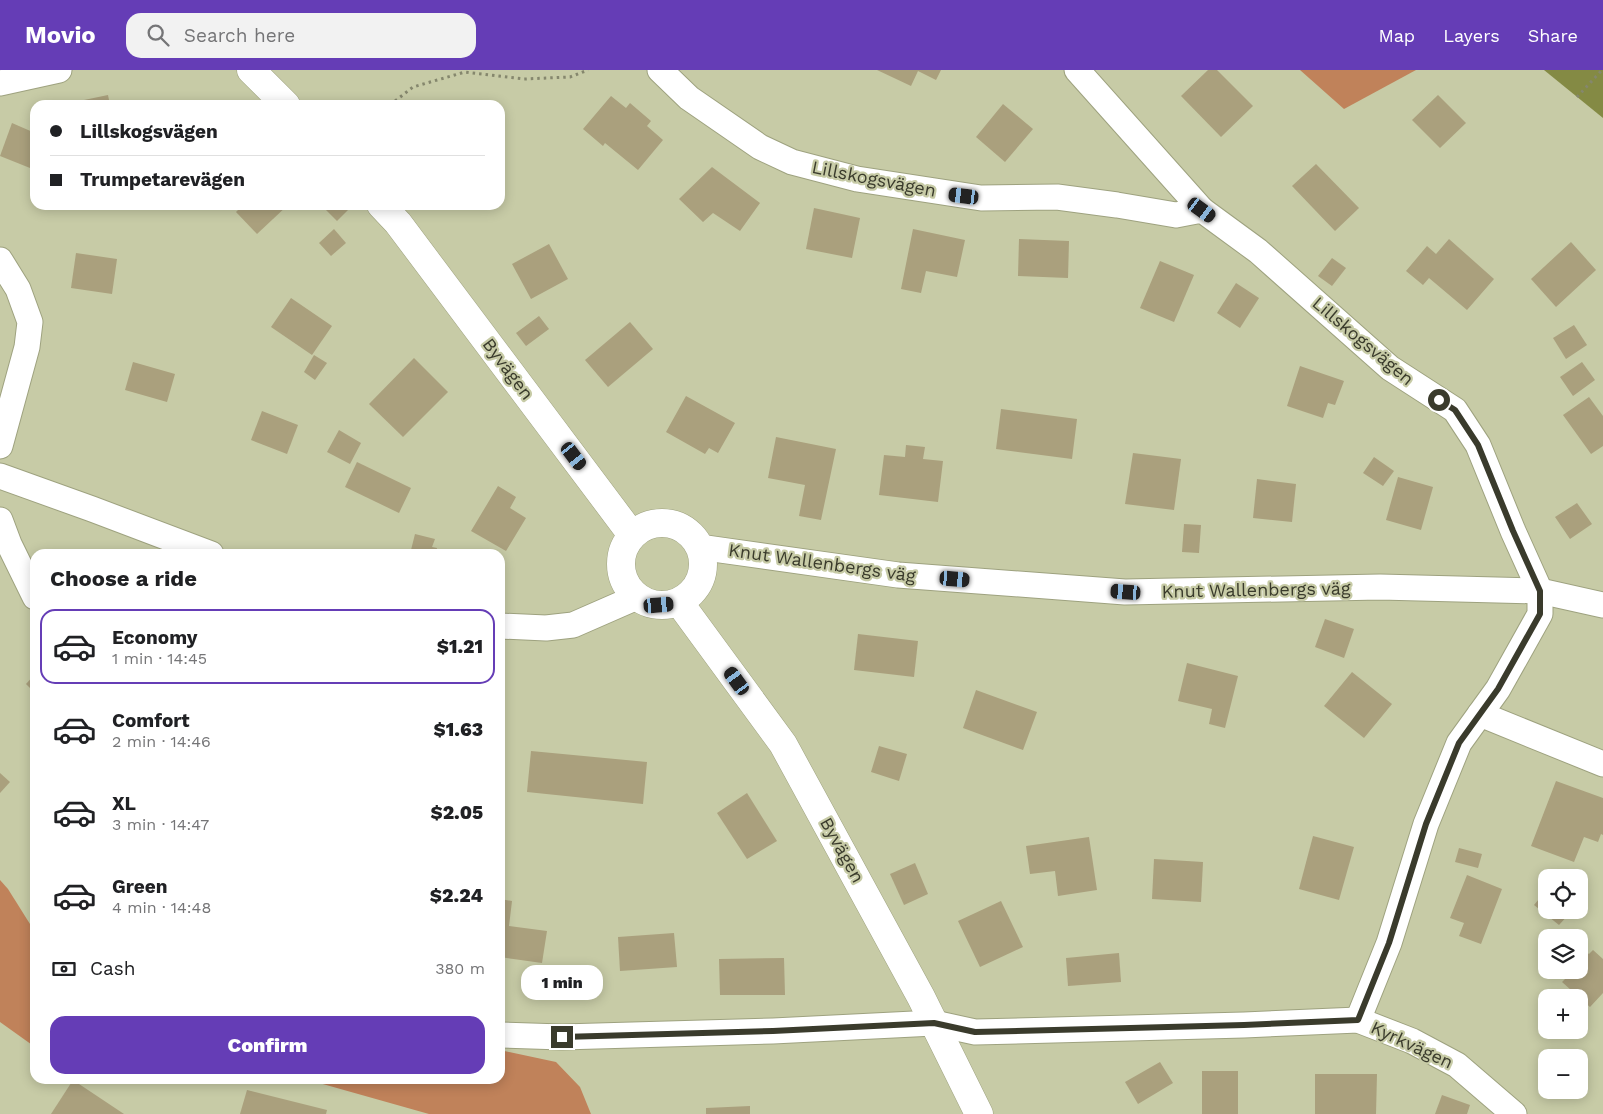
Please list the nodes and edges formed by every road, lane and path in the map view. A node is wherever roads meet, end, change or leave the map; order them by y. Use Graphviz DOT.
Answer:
graph roads {
  1 [pos="58,70"];
  2 [pos="251,70"];
  3 [pos="588,70"];
  4 [pos="660,70"];
  5 [pos="1077,70"];
  6 [pos="1602,70"];
  7 [pos="0,82"];
  8 [pos="1577,97"];
  9 [pos="281,100"];
  10 [pos="397,100"];
  11 [pos="386,210"];
  12 [pos="1202,210"];
  13 [pos="0,260"];
  14 [pos="0,446"];
  15 [pos="0,476"];
  16 [pos="0,520"];
  17 [pos="632,535"];
  18 [pos="699,547"];
  19 [pos="198,549"];
  20 [pos="30,587"];
  21 [pos="1540,591"];
  22 [pos="636,597"];
  23 [pos="678,602"];
  24 [pos="1603,605"];
  25 [pos="505,626"];
  26 [pos="1480,714"];
  27 [pos="1603,764"];
  28 [pos="1358,1020"];
  29 [pos="934,1023"];
  30 [pos="505,1035"];
  31 [pos="979,1114"];
  32 [pos="1514,1114"];
  1 -- 7 [label="street"];
  2 -- 9 [label="street"];
  3 -- 10 [label="path"];
  4 -- 12 [label="street, Lillskogsvägen"];
  5 -- 12 [label="street"];
  6 -- 8 [label="path"];
  11 -- 17 [label="street, Byvägen"];
  12 -- 21 [label="street, Lillskogsvägen"];
  13 -- 14 [label="street"];
  15 -- 19 [label="street"];
  16 -- 20 [label="street"];
  17 -- 18 [label="street"];
  17 -- 22 [label="street"];
  18 -- 21 [label="street, Knut Wallenbergs väg"];
  18 -- 23 [label="street"];
  21 -- 24 [label="street, Knut Wallenbergs väg"];
  21 -- 26 [label="street, Lillskogsvägen"];
  22 -- 23 [label="street"];
  22 -- 25 [label="street"];
  23 -- 29 [label="street, Byvägen"];
  26 -- 27 [label="street"];
  26 -- 28 [label="street, Lillskogsvägen"];
  28 -- 29 [label="street, Kyrkvägen"];
  28 -- 32 [label="street, Kyrkvägen"];
  29 -- 30 [label="street, Kyrkvägen"];
  29 -- 31 [label="street, Byvägen"];
}
